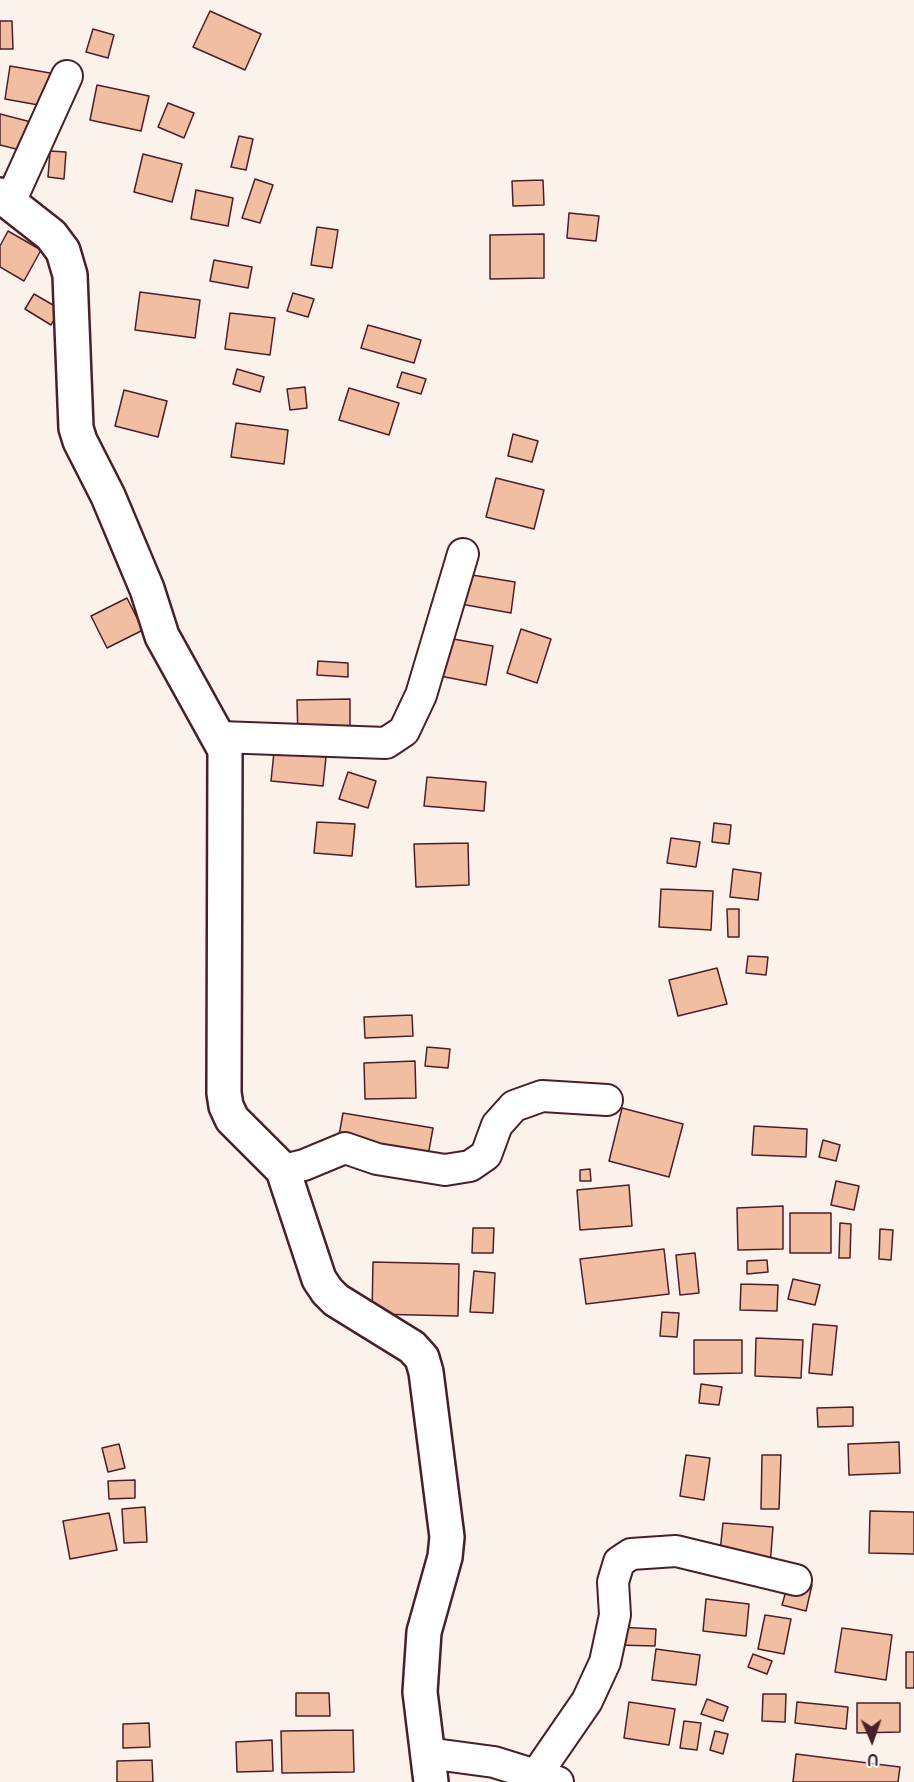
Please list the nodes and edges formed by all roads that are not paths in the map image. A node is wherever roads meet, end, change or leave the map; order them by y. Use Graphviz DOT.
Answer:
graph roads {
  1 [pos="67,76"];
  2 [pos="5,198"];
  3 [pos="463,554"];
  4 [pos="220,737"];
  5 [pos="607,1100"];
  6 [pos="284,1170"];
  7 [pos="796,1581"];
  8 [pos="429,1768"];
  9 [pos="547,1778"];
  1 -- 2 [label="street"];
  2 -- 4 [label="street"];
  3 -- 4 [label="street"];
  4 -- 6 [label="street"];
  5 -- 6 [label="street"];
  6 -- 8 [label="street"];
  7 -- 9 [label="street"];
  8 -- 9 [label="street"];
}
